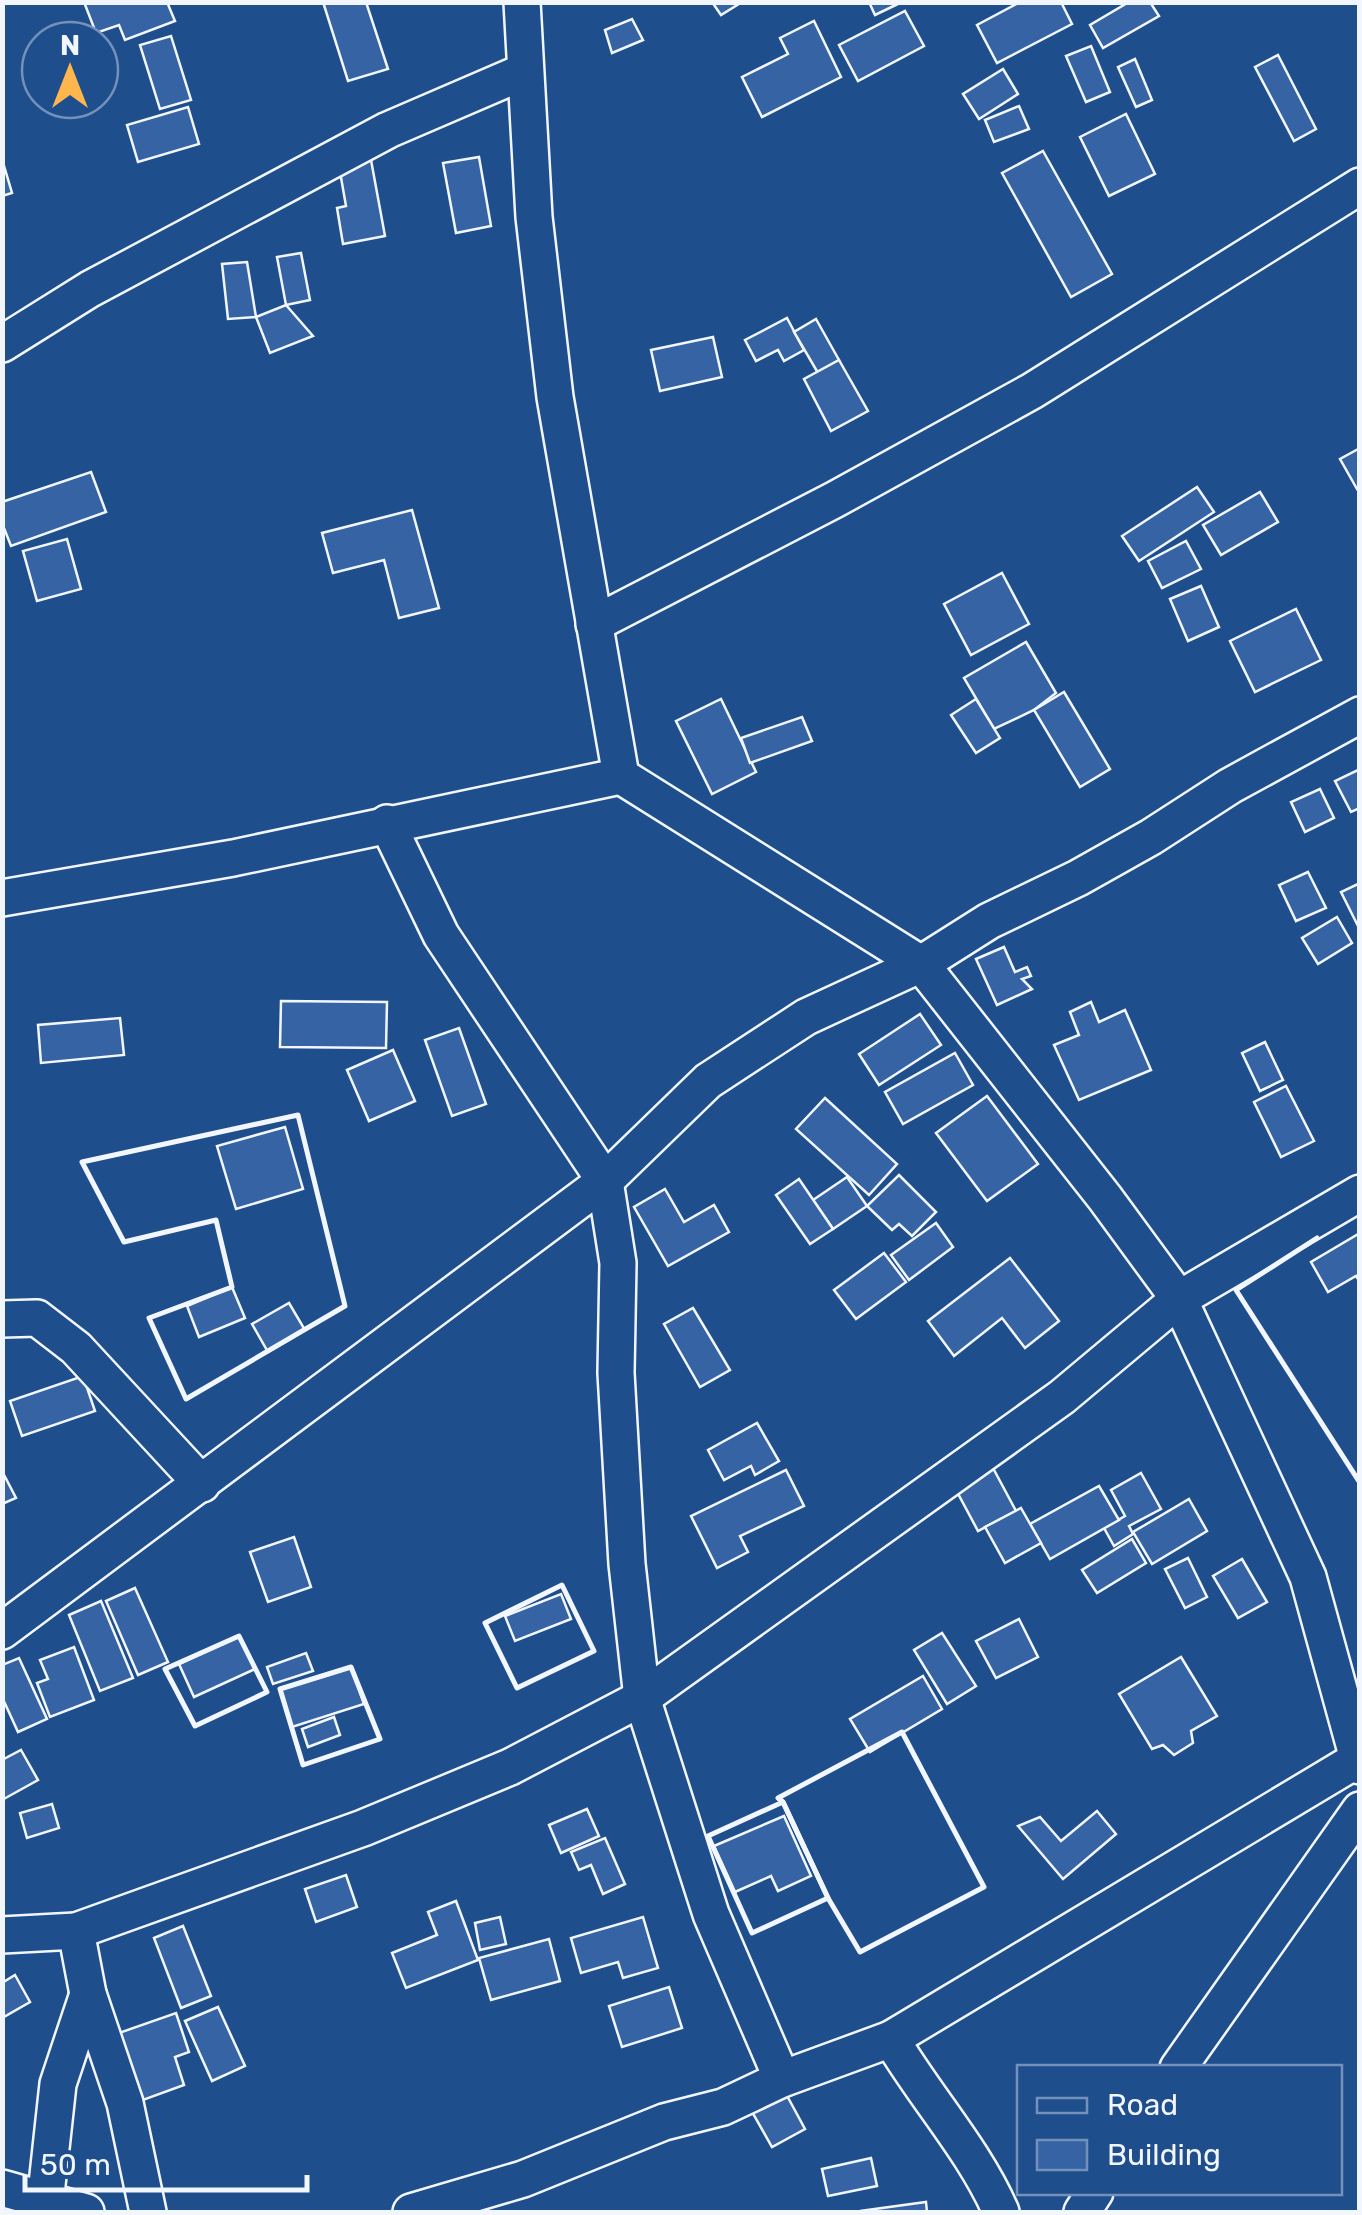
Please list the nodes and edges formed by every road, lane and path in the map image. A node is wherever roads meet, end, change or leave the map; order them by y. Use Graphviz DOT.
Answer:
graph roads {
  1 [pos="526,4"];
  2 [pos="525,71"];
  3 [pos="1360,186"];
  4 [pos="2,344"];
  5 [pos="594,624"];
  6 [pos="1360,714"];
  7 [pos="621,776"];
  8 [pos="387,823"];
  9 [pos="2,898"];
  10 [pos="921,964"];
  11 [pos="605,1181"];
  12 [pos="1360,1193"];
  13 [pos="1179,1300"];
  14 [pos="2,1318"];
  15 [pos="202,1484"];
  16 [pos="2,1630"];
  17 [pos="642,1698"];
  18 [pos="1359,1761"];
  19 [pos="1360,1810"];
  20 [pos="76,1931"];
  21 [pos="2,1935"];
  22 [pos="88,1994"];
  23 [pos="891,2040"];
  24 [pos="1180,2065"];
  25 [pos="782,2079"];
  26 [pos="2,2188"];
  27 [pos="45,2206"];
  28 [pos="86,2212"];
  29 [pos="148,2212"];
  30 [pos="411,2212"];
  31 [pos="1001,2212"];
  1 -- 2 [label="street"];
  2 -- 4 [label="street"];
  2 -- 5 [label="street"];
  3 -- 5 [label="street"];
  5 -- 7 [label="street"];
  6 -- 10 [label="street"];
  7 -- 8 [label="street"];
  7 -- 10 [label="street"];
  8 -- 9 [label="street"];
  8 -- 11 [label="street"];
  10 -- 11 [label="street"];
  10 -- 13 [label="street"];
  11 -- 15 [label="street"];
  11 -- 17 [label="street"];
  12 -- 13 [label="street"];
  13 -- 17 [label="street"];
  13 -- 18 [label="street"];
  14 -- 15 [label="street"];
  15 -- 16 [label="street"];
  17 -- 20 [label="street"];
  17 -- 25 [label="street"];
  18 -- 23 [label="street"];
  19 -- 24 [label="street"];
  20 -- 21 [label="street"];
  20 -- 22 [label="street"];
  22 -- 27 [label="street"];
  22 -- 29 [label="street"];
  23 -- 25 [label="street"];
  23 -- 31 [label="street"];
  25 -- 30 [label="street"];
  26 -- 27 [label="street"];
  27 -- 28 [label="street"];
}
